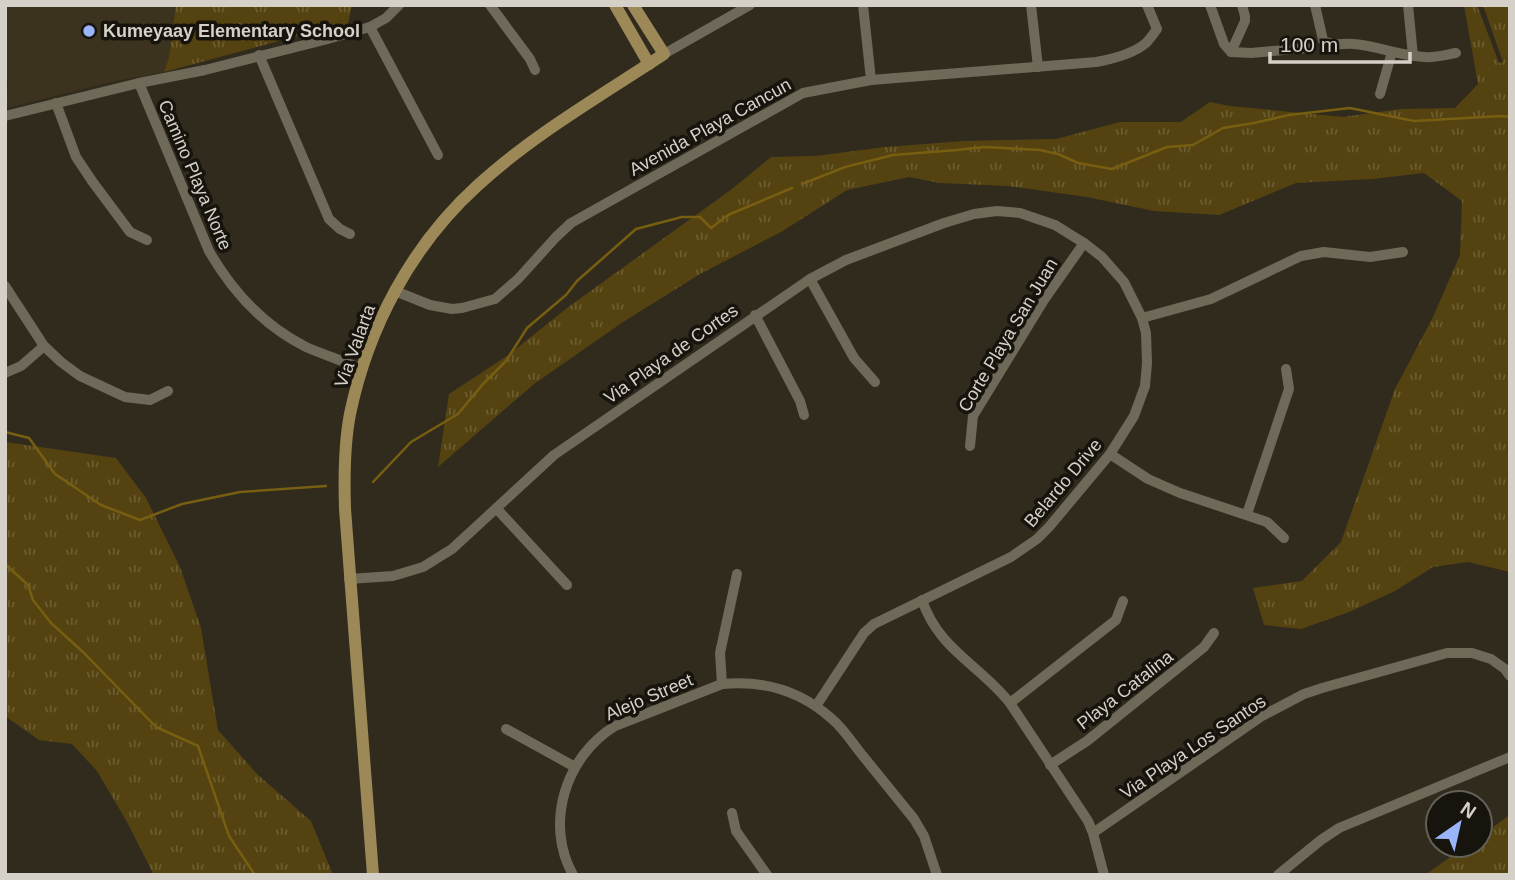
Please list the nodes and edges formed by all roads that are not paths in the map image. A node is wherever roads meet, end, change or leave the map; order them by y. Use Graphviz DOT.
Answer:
graph roads {
  1 [pos="399,5"];
  2 [pos="490,5"];
  3 [pos="615,5"];
  4 [pos="633,5"];
  5 [pos="750,5"];
  6 [pos="863,5"];
  7 [pos="1031,5"];
  8 [pos="1147,5"];
  9 [pos="1210,5"];
  10 [pos="1242,5"];
  11 [pos="1315,5"];
  12 [pos="1408,5"];
  13 [pos="370,27"];
  14 [pos="1307,48"];
  15 [pos="1231,52"];
  16 [pos="1392,52"];
  17 [pos="1456,53"];
  18 [pos="664,54"];
  19 [pos="259,55"];
  20 [pos="1413,56"];
  21 [pos="649,64"];
  22 [pos="1038,67"];
  23 [pos="535,70"];
  24 [pos="871,79"];
  25 [pos="139,83"];
  26 [pos="1380,94"];
  27 [pos="56,103"];
  28 [pos="5,116"];
  29 [pos="438,156"];
  30 [pos="1040,219"];
  31 [pos="350,234"];
  32 [pos="148,240"];
  33 [pos="1084,243"];
  34 [pos="1403,252"];
  35 [pos="810,279"];
  36 [pos="5,286"];
  37 [pos="395,291"];
  38 [pos="755,316"];
  39 [pos="1142,318"];
  40 [pos="44,346"];
  41 [pos="362,369"];
  42 [pos="1286,369"];
  43 [pos="5,373"];
  44 [pos="875,382"];
  45 [pos="168,391"];
  46 [pos="804,415"];
  47 [pos="970,446"];
  48 [pos="1110,454"];
  49 [pos="497,509"];
  50 [pos="1247,514"];
  51 [pos="1284,538"];
  52 [pos="737,574"];
  53 [pos="349,579"];
  54 [pos="567,584"];
  55 [pos="922,600"];
  56 [pos="1124,601"];
  57 [pos="1214,633"];
  58 [pos="1510,676"];
  59 [pos="722,684"];
  60 [pos="1010,703"];
  61 [pos="816,706"];
  62 [pos="506,729"];
  63 [pos="1510,757"];
  64 [pos="1050,765"];
  65 [pos="575,767"];
  66 [pos="732,813"];
  67 [pos="1093,833"];
  68 [pos="373,875"];
  69 [pos="573,875"];
  70 [pos="767,875"];
  71 [pos="937,875"];
  72 [pos="1104,875"];
  73 [pos="1278,875"];
  1 -- 13 [label="street"];
  2 -- 23 [label="street"];
  3 -- 21 [label="main road"];
  4 -- 18 [label="main road"];
  5 -- 18 [label="street, Via Valarta"];
  6 -- 24 [label="street"];
  7 -- 22 [label="street"];
  8 -- 22 [label="street, Avenida Playa Cancun"];
  9 -- 15 [label="street"];
  10 -- 15 [label="street"];
  11 -- 16 [label="street"];
  12 -- 20 [label="street"];
  13 -- 19 [label="street"];
  13 -- 29 [label="street"];
  14 -- 15 [label="street"];
  16 -- 20 [label="street"];
  16 -- 26 [label="street"];
  17 -- 20 [label="street"];
  18 -- 21 [label="main road, Via Valarta"];
  19 -- 25 [label="street"];
  19 -- 31 [label="street"];
  21 -- 37 [label="main road, Via Valarta"];
  22 -- 24 [label="street, Avenida Playa Cancun"];
  24 -- 37 [label="street, Avenida Playa Cancun"];
  25 -- 27 [label="street"];
  25 -- 41 [label="street, Camino Playa Norte"];
  27 -- 28 [label="street"];
  27 -- 32 [label="street"];
  30 -- 33 [label="street, Belardo Drive"];
  30 -- 35 [label="street, Via Playa de Cortes"];
  33 -- 39 [label="street, Belardo Drive"];
  33 -- 47 [label="street, Corte Playa San Juan"];
  34 -- 39 [label="street"];
  35 -- 38 [label="street, Via Playa de Cortes"];
  35 -- 44 [label="street"];
  36 -- 40 [label="street"];
  37 -- 41 [label="main road, Via Valarta"];
  38 -- 46 [label="street"];
  38 -- 49 [label="street, Via Playa de Cortes"];
  39 -- 48 [label="street, Belardo Drive"];
  40 -- 43 [label="street"];
  40 -- 45 [label="street"];
  41 -- 53 [label="main road, Via Valarta"];
  42 -- 50 [label="street"];
  48 -- 50 [label="street"];
  48 -- 55 [label="street, Belardo Drive"];
  49 -- 53 [label="street, Via Playa de Cortes"];
  49 -- 54 [label="street"];
  50 -- 51 [label="street"];
  52 -- 59 [label="street"];
  53 -- 68 [label="main road, Via Valarta"];
  55 -- 60 [label="street"];
  55 -- 61 [label="street, Belardo Drive"];
  56 -- 60 [label="street"];
  57 -- 64 [label="street, Playa Catalina"];
  58 -- 67 [label="street, Via Playa Los Santos"];
  59 -- 61 [label="street, Alejo Street"];
  59 -- 65 [label="street, Alejo Street"];
  60 -- 64 [label="street"];
  61 -- 71 [label="street, Alejo Street"];
  62 -- 65 [label="street"];
  63 -- 73 [label="street"];
  64 -- 67 [label="street"];
  65 -- 69 [label="street, Alejo Street"];
  66 -- 70 [label="street"];
  67 -- 72 [label="street"];
}
